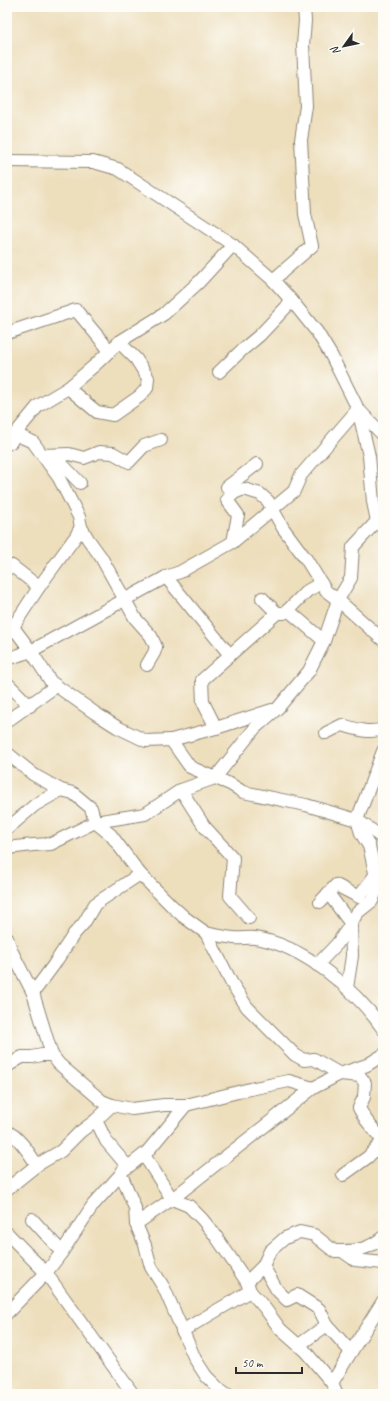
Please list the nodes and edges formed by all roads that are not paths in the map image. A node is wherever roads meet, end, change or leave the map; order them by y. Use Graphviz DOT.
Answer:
graph roads {
  1 [pos="304,7"];
  2 [pos="7,161"];
  3 [pos="233,245"];
  4 [pos="274,280"];
  5 [pos="292,301"];
  6 [pos="7,332"];
  7 [pos="119,342"];
  8 [pos="110,351"];
  9 [pos="219,372"];
  10 [pos="68,388"];
  11 [pos="358,409"];
  12 [pos="15,434"];
  13 [pos="383,435"];
  14 [pos="161,440"];
  15 [pos="7,444"];
  16 [pos="46,460"];
  17 [pos="257,464"];
  18 [pos="80,483"];
  19 [pos="234,494"];
  20 [pos="273,508"];
  21 [pos="380,524"];
  22 [pos="81,526"];
  23 [pos="233,542"];
  24 [pos="7,569"];
  25 [pos="166,577"];
  26 [pos="320,583"];
  27 [pos="39,587"];
  28 [pos="262,598"];
  29 [pos="124,600"];
  30 [pos="338,600"];
  31 [pos="282,611"];
  32 [pos="10,630"];
  33 [pos="383,640"];
  34 [pos="324,641"];
  35 [pos="31,651"];
  36 [pos="230,655"];
  37 [pos="7,659"];
  38 [pos="147,665"];
  39 [pos="7,683"];
  40 [pos="56,686"];
  41 [pos="30,706"];
  42 [pos="278,708"];
  43 [pos="7,721"];
  44 [pos="216,728"];
  45 [pos="383,729"];
  46 [pos="326,733"];
  47 [pos="171,740"];
  48 [pos="383,751"];
  49 [pos="7,753"];
  50 [pos="214,778"];
  51 [pos="61,790"];
  52 [pos="181,790"];
  53 [pos="357,820"];
  54 [pos="95,822"];
  55 [pos="7,829"];
  56 [pos="383,836"];
  57 [pos="7,848"];
  58 [pos="379,872"];
  59 [pos="140,874"];
  60 [pos="328,893"];
  61 [pos="320,902"];
  62 [pos="249,918"];
  63 [pos="351,924"];
  64 [pos="206,933"];
  65 [pos="7,938"];
  66 [pos="318,965"];
  67 [pos="347,988"];
  68 [pos="33,993"];
  69 [pos="383,1029"];
  70 [pos="52,1055"];
  71 [pos="383,1055"];
  72 [pos="7,1064"];
  73 [pos="340,1074"];
  74 [pos="313,1088"];
  75 [pos="112,1105"];
  76 [pos="186,1105"];
  77 [pos="96,1120"];
  78 [pos="7,1132"];
  79 [pos="383,1141"];
  80 [pos="144,1155"];
  81 [pos="37,1165"];
  82 [pos="124,1171"];
  83 [pos="344,1175"];
  84 [pos="7,1189"];
  85 [pos="172,1199"];
  86 [pos="32,1219"];
  87 [pos="136,1224"];
  88 [pos="7,1233"];
  89 [pos="383,1237"];
  90 [pos="342,1251"];
  91 [pos="62,1252"];
  92 [pos="383,1263"];
  93 [pos="263,1266"];
  94 [pos="46,1273"];
  95 [pos="249,1287"];
  96 [pos="383,1301"];
  97 [pos="7,1313"];
  98 [pos="327,1325"];
  99 [pos="182,1331"];
  100 [pos="298,1345"];
  101 [pos="350,1352"];
  102 [pos="335,1391"];
  103 [pos="218,1392"];
  104 [pos="133,1394"];
  1 -- 4 [label="street"];
  2 -- 3 [label="street"];
  3 -- 4 [label="street"];
  3 -- 7 [label="street"];
  4 -- 5 [label="street"];
  5 -- 9 [label="street"];
  5 -- 11 [label="street"];
  6 -- 8 [label="street"];
  7 -- 8 [label="street"];
  7 -- 10 [label="street"];
  8 -- 10 [label="street"];
  10 -- 12 [label="street"];
  11 -- 13 [label="street"];
  11 -- 20 [label="street"];
  11 -- 21 [label="street"];
  12 -- 15 [label="street"];
  12 -- 16 [label="street"];
  14 -- 16 [label="street"];
  16 -- 18 [label="street"];
  16 -- 22 [label="street"];
  17 -- 19 [label="street"];
  19 -- 20 [label="street"];
  19 -- 23 [label="street"];
  20 -- 23 [label="street"];
  20 -- 26 [label="street"];
  21 -- 30 [label="street"];
  22 -- 27 [label="street"];
  22 -- 29 [label="street"];
  23 -- 25 [label="street"];
  24 -- 27 [label="street"];
  25 -- 29 [label="street"];
  25 -- 36 [label="street"];
  26 -- 30 [label="street"];
  26 -- 31 [label="street"];
  27 -- 32 [label="street"];
  28 -- 31 [label="street"];
  29 -- 35 [label="street"];
  29 -- 38 [label="street"];
  30 -- 33 [label="street"];
  30 -- 34 [label="street"];
  31 -- 34 [label="street"];
  31 -- 36 [label="street"];
  32 -- 35 [label="street"];
  34 -- 42 [label="street"];
  35 -- 37 [label="street"];
  35 -- 40 [label="street"];
  36 -- 44 [label="street"];
  39 -- 41 [label="street"];
  40 -- 41 [label="street"];
  40 -- 47 [label="street"];
  41 -- 43 [label="street"];
  42 -- 44 [label="street"];
  42 -- 50 [label="street"];
  44 -- 47 [label="street"];
  45 -- 46 [label="street"];
  47 -- 50 [label="street"];
  48 -- 53 [label="street"];
  49 -- 51 [label="street"];
  50 -- 52 [label="street"];
  50 -- 53 [label="street"];
  51 -- 54 [label="street"];
  51 -- 55 [label="street"];
  52 -- 54 [label="street"];
  52 -- 62 [label="street"];
  53 -- 56 [label="street"];
  53 -- 58 [label="street"];
  54 -- 57 [label="street"];
  54 -- 59 [label="street"];
  58 -- 60 [label="street"];
  58 -- 63 [label="street"];
  59 -- 64 [label="street"];
  59 -- 68 [label="street"];
  60 -- 61 [label="street"];
  60 -- 63 [label="street"];
  63 -- 66 [label="street"];
  63 -- 67 [label="street"];
  64 -- 66 [label="street"];
  64 -- 73 [label="street"];
  65 -- 68 [label="street"];
  66 -- 67 [label="street"];
  67 -- 69 [label="street"];
  68 -- 70 [label="street"];
  70 -- 72 [label="street"];
  70 -- 75 [label="street"];
  71 -- 73 [label="street"];
  73 -- 74 [label="street"];
  73 -- 79 [label="street"];
  74 -- 76 [label="street"];
  74 -- 85 [label="street"];
  75 -- 76 [label="street"];
  75 -- 77 [label="street"];
  76 -- 80 [label="street"];
  77 -- 81 [label="street"];
  77 -- 82 [label="street"];
  78 -- 81 [label="street"];
  79 -- 83 [label="street"];
  80 -- 82 [label="street"];
  80 -- 85 [label="street"];
  81 -- 84 [label="street"];
  82 -- 87 [label="street"];
  82 -- 91 [label="street"];
  85 -- 87 [label="street"];
  85 -- 95 [label="street"];
  86 -- 91 [label="street"];
  87 -- 99 [label="street"];
  88 -- 94 [label="street"];
  89 -- 90 [label="street"];
  90 -- 92 [label="street"];
  90 -- 93 [label="street"];
  91 -- 94 [label="street"];
  93 -- 95 [label="street"];
  93 -- 98 [label="street"];
  94 -- 97 [label="street"];
  94 -- 104 [label="street"];
  95 -- 99 [label="street"];
  95 -- 100 [label="street"];
  96 -- 101 [label="street"];
  98 -- 100 [label="street"];
  98 -- 101 [label="street"];
  99 -- 103 [label="street"];
  100 -- 102 [label="street"];
  101 -- 102 [label="street"];
}
